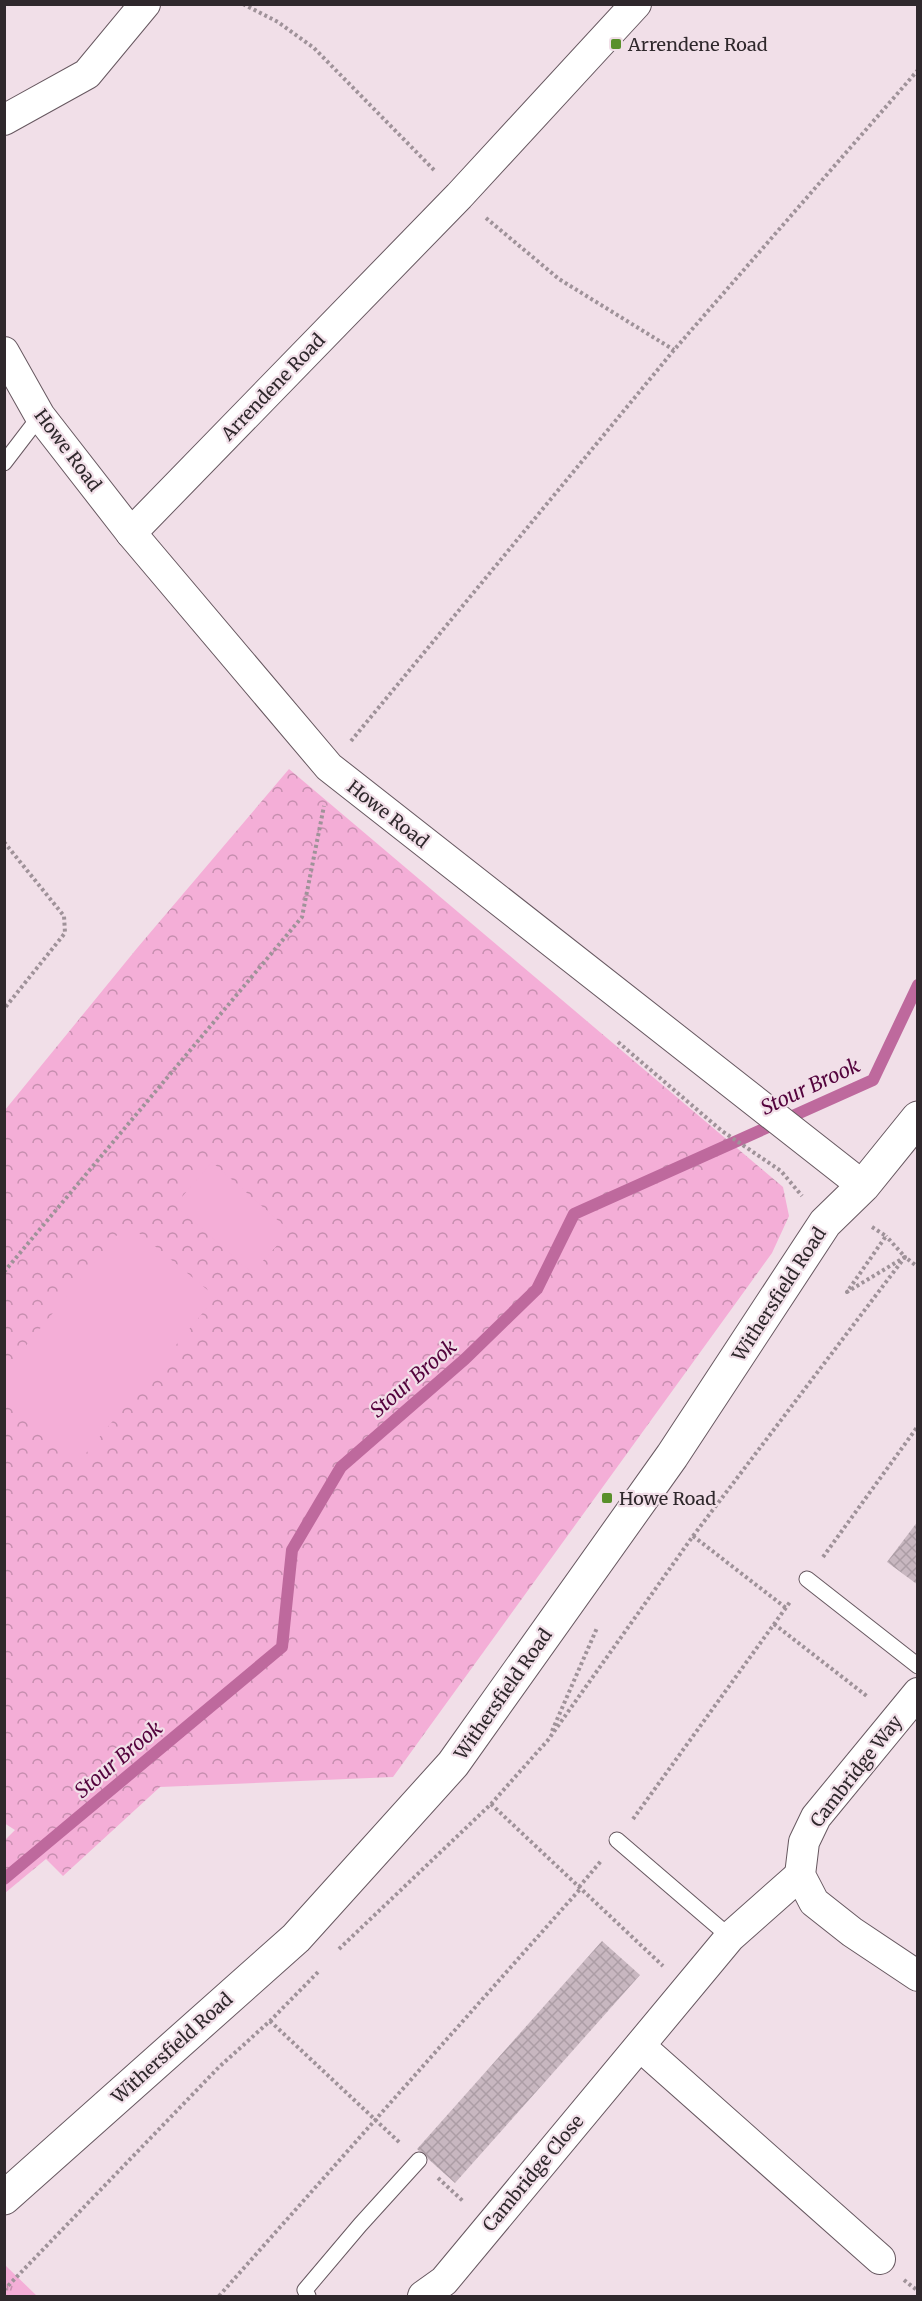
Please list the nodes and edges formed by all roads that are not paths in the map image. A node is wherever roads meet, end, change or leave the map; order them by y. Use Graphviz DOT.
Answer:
graph roads {
  1 [pos="145,4"];
  2 [pos="636,4"];
  3 [pos="4,120"];
  4 [pos="4,352"];
  5 [pos="40,416"];
  6 [pos="4,463"];
  7 [pos="130,533"];
  8 [pos="918,1118"];
  9 [pos="853,1196"];
  10 [pos="807,1579"];
  11 [pos="918,1666"];
  12 [pos="918,1693"];
  13 [pos="617,1840"];
  14 [pos="800,1875"];
  15 [pos="730,1937"];
  16 [pos="918,1976"];
  17 [pos="640,2046"];
  18 [pos="419,2160"];
  19 [pos="4,2198"];
  20 [pos="880,2259"];
  21 [pos="308,2296"];
  22 [pos="423,2296"];
  1 -- 3 [label="street"];
  2 -- 7 [label="street, Arrendene Road"];
  4 -- 5 [label="street, Howe Road"];
  5 -- 6 [label="lane"];
  5 -- 7 [label="street, Howe Road"];
  7 -- 9 [label="street, Howe Road"];
  8 -- 9 [label="street, Withersfield Road"];
  9 -- 19 [label="street, Withersfield Road"];
  10 -- 11 [label="lane"];
  12 -- 14 [label="street, Cambridge Way"];
  13 -- 15 [label="lane"];
  14 -- 15 [label="street, Cambridge Close"];
  14 -- 16 [label="street"];
  15 -- 17 [label="street, Cambridge Close"];
  17 -- 20 [label="street"];
  17 -- 22 [label="street, Cambridge Close"];
  18 -- 21 [label="lane"];
}
